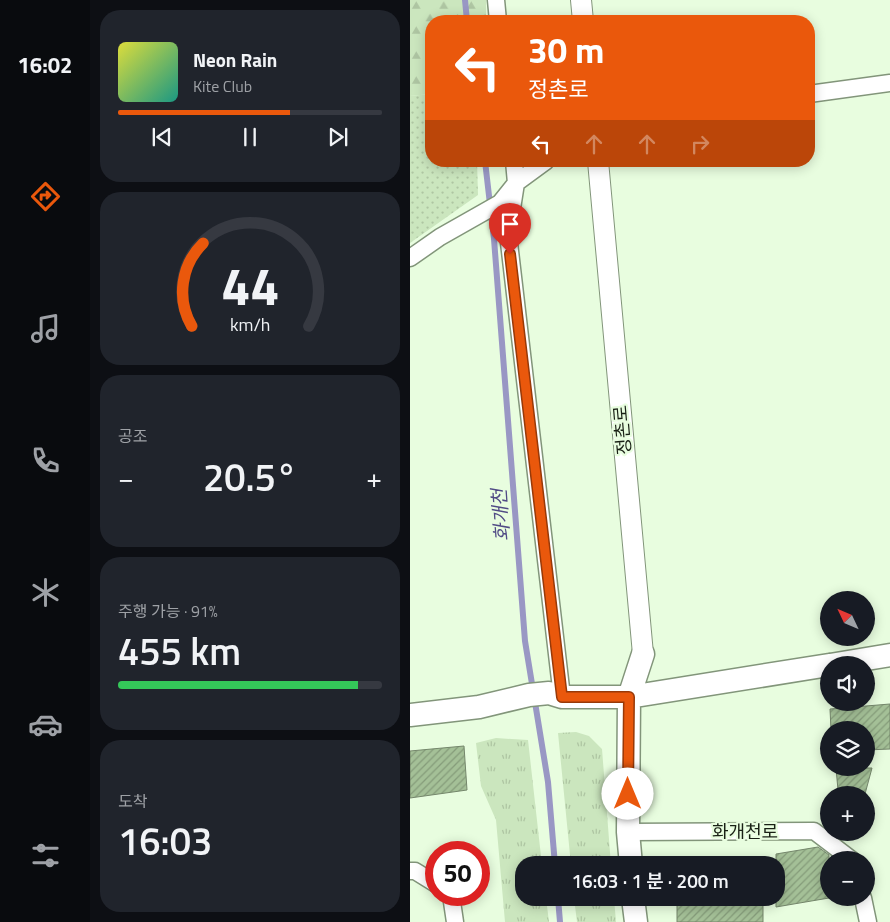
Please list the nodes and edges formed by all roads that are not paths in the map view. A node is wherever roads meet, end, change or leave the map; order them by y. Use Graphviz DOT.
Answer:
graph roads {
  1 [pos="496,0"];
  2 [pos="580,0"];
  3 [pos="497,15"];
  4 [pos="582,15"];
  5 [pos="890,83"];
  6 [pos="815,93"];
  7 [pos="515,167"];
  8 [pos="538,167"];
  9 [pos="599,167"];
  10 [pos="516,183"];
  11 [pos="410,258"];
  12 [pos="643,654"];
  13 [pos="890,656"];
  14 [pos="875,658"];
  15 [pos="820,666"];
  16 [pos="547,695"];
  17 [pos="629,697"];
  18 [pos="410,715"];
  19 [pos="628,832"];
  20 [pos="840,851"];
  21 [pos="630,856"];
  22 [pos="410,871"];
  23 [pos="425,877"];
  24 [pos="453,906"];
  25 [pos="635,906"];
  26 [pos="865,906"];
  27 [pos="455,922"];
  28 [pos="636,922"];
  29 [pos="868,922"];
  1 -- 3 [label="street"];
  2 -- 4 [label="street"];
  5 -- 6 [label="street"];
  7 -- 10 [label="street"];
  8 -- 10 [label="street"];
  9 -- 12 [label="street, 정촌로"];
  10 -- 11 [label="street"];
  10 -- 16 [label="street"];
  12 -- 17 [label="main road, 정촌로"];
  13 -- 14 [label="main road"];
  15 -- 17 [label="main road"];
  16 -- 17 [label="main road"];
  16 -- 18 [label="main road"];
  17 -- 19 [label="main road"];
  19 -- 20 [label="street, 화개천로"];
  19 -- 21 [label="main road"];
  22 -- 23 [label="street"];
  24 -- 27 [label="street"];
  25 -- 28 [label="main road"];
  26 -- 29 [label="street"];
}
